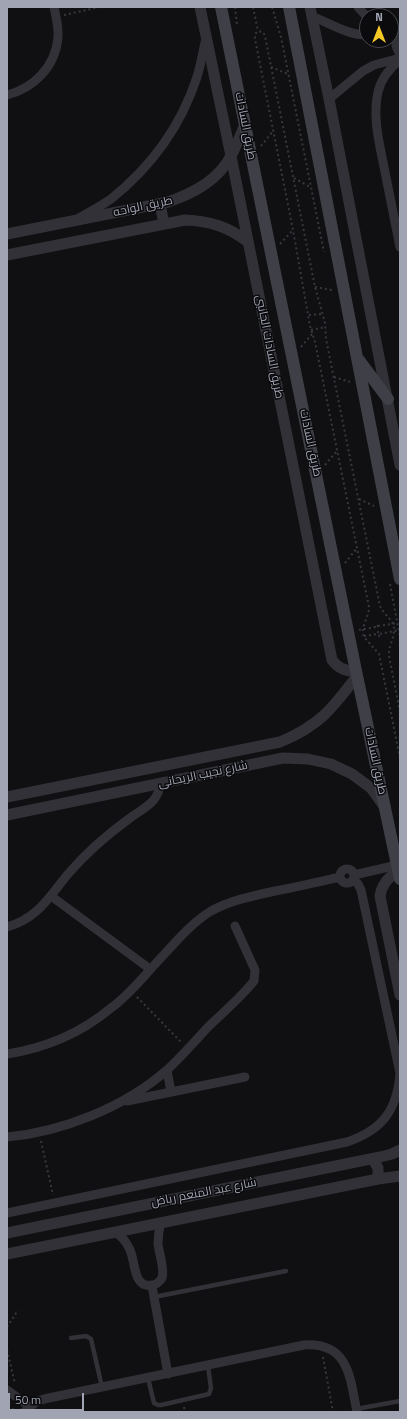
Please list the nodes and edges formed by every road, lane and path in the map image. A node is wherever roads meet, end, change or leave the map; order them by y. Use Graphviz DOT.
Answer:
graph roads {
  1 [pos="54,7"];
  2 [pos="100,7"];
  3 [pos="200,7"];
  4 [pos="221,7"];
  5 [pos="253,7"];
  6 [pos="272,7"];
  7 [pos="289,7"];
  8 [pos="310,12"];
  9 [pos="56,17"];
  10 [pos="258,31"];
  11 [pos="359,35"];
  12 [pos="206,38"];
  13 [pos="400,59"];
  14 [pos="271,67"];
  15 [pos="288,74"];
  16 [pos="7,95"];
  17 [pos="329,99"];
  18 [pos="245,125"];
  19 [pos="273,131"];
  20 [pos="260,147"];
  21 [pos="232,156"];
  22 [pos="294,178"];
  23 [pos="311,187"];
  24 [pos="160,204"];
  25 [pos="77,220"];
  26 [pos="164,224"];
  27 [pos="293,230"];
  28 [pos="7,234"];
  29 [pos="248,242"];
  30 [pos="280,244"];
  31 [pos="400,247"];
  32 [pos="7,255"];
  33 [pos="325,256"];
  34 [pos="315,287"];
  35 [pos="333,297"];
  36 [pos="322,314"];
  37 [pos="308,315"];
  38 [pos="325,327"];
  39 [pos="311,330"];
  40 [pos="312,334"];
  41 [pos="301,348"];
  42 [pos="357,357"];
  43 [pos="348,375"];
  44 [pos="334,377"];
  45 [pos="388,399"];
  46 [pos="337,450"];
  47 [pos="325,465"];
  48 [pos="400,465"];
  49 [pos="358,499"];
  50 [pos="373,499"];
  51 [pos="357,548"];
  52 [pos="345,563"];
  53 [pos="395,581"];
  54 [pos="397,623"];
  55 [pos="392,624"];
  56 [pos="359,630"];
  57 [pos="362,630"];
  58 [pos="399,630"];
  59 [pos="394,631"];
  60 [pos="360,637"];
  61 [pos="364,637"];
  62 [pos="400,637"];
  63 [pos="356,674"];
  64 [pos="400,712"];
  65 [pos="280,742"];
  66 [pos="284,758"];
  67 [pos="400,758"];
  68 [pos="160,783"];
  69 [pos="7,797"];
  70 [pos="385,806"];
  71 [pos="7,815"];
  72 [pos="398,872"];
  73 [pos="353,877"];
  74 [pos="51,896"];
  75 [pos="235,926"];
  76 [pos="7,927"];
  77 [pos="150,969"];
  78 [pos="130,990"];
  79 [pos="400,995"];
  80 [pos="188,1048"];
  81 [pos="7,1054"];
  82 [pos="167,1070"];
  83 [pos="246,1077"];
  84 [pos="171,1092"];
  85 [pos="119,1102"];
  86 [pos="39,1132"];
  87 [pos="7,1137"];
  88 [pos="400,1150"];
  89 [pos="373,1158"];
  90 [pos="400,1176"];
  91 [pos="378,1178"];
  92 [pos="55,1203"];
  93 [pos="7,1213"];
  94 [pos="161,1222"];
  95 [pos="115,1232"];
  96 [pos="7,1233"];
  97 [pos="7,1254"];
  98 [pos="286,1271"];
  99 [pos="152,1286"];
  100 [pos="154,1297"];
  101 [pos="18,1310"];
  102 [pos="7,1327"];
  103 [pos="71,1338"];
  104 [pos="321,1346"];
  105 [pos="7,1350"];
  106 [pos="208,1366"];
  107 [pos="168,1374"];
  108 [pos="148,1378"];
  109 [pos="102,1388"];
  110 [pos="7,1390"];
  111 [pos="18,1398"];
  112 [pos="400,1401"];
  113 [pos="27,1409"];
  114 [pos="356,1411"];
  115 [pos="333,1412"];
  1 -- 9 [label="street"];
  2 -- 9 [label="path"];
  3 -- 12 [label="street, طريق السادات الجانبى"];
  4 -- 18 [label="main road, طريق السادات"];
  5 -- 10 [label="path"];
  6 -- 15 [label="path"];
  7 -- 42 [label="main road"];
  8 -- 11 [label="street"];
  8 -- 17 [label="street"];
  9 -- 16 [label="street"];
  10 -- 14 [label="path"];
  10 -- 19 [label="path"];
  12 -- 21 [label="street, طريق السادات الجانبى"];
  12 -- 25 [label="street"];
  13 -- 17 [label="street"];
  13 -- 31 [label="street"];
  14 -- 15 [label="path"];
  14 -- 22 [label="path"];
  15 -- 23 [label="path"];
  17 -- 45 [label="street"];
  18 -- 21 [label="street, طريق الواحه"];
  18 -- 63 [label="main road, طريق السادات"];
  19 -- 20 [label="path"];
  19 -- 27 [label="path"];
  21 -- 24 [label="street, طريق الواحه"];
  21 -- 29 [label="street, طريق السادات الجانبى"];
  22 -- 23 [label="path"];
  22 -- 34 [label="path"];
  23 -- 33 [label="path"];
  24 -- 25 [label="street, طريق الواحه"];
  24 -- 26 [label="street"];
  25 -- 28 [label="street, طريق الواحه"];
  26 -- 29 [label="street, طريق الواحه"];
  26 -- 32 [label="street, طريق الواحه"];
  27 -- 30 [label="path"];
  27 -- 37 [label="path"];
  29 -- 63 [label="street, طريق السادات الجانبى"];
  34 -- 35 [label="path"];
  34 -- 36 [label="path"];
  36 -- 37 [label="path"];
  36 -- 38 [label="path"];
  37 -- 39 [label="path"];
  38 -- 39 [label="path"];
  38 -- 44 [label="path"];
  39 -- 40 [label="path"];
  40 -- 41 [label="path"];
  40 -- 46 [label="path"];
  42 -- 45 [label="main road"];
  42 -- 53 [label="main road"];
  43 -- 44 [label="path"];
  44 -- 49 [label="path"];
  45 -- 48 [label="street"];
  46 -- 47 [label="path"];
  46 -- 51 [label="path"];
  49 -- 50 [label="path"];
  49 -- 55 [label="path"];
  51 -- 52 [label="path"];
  51 -- 57 [label="path"];
  53 -- 54 [label="path"];
  54 -- 55 [label="path"];
  54 -- 58 [label="path"];
  55 -- 57 [label="path"];
  55 -- 59 [label="path"];
  56 -- 57 [label="path"];
  57 -- 61 [label="path"];
  58 -- 59 [label="path"];
  58 -- 62 [label="path"];
  59 -- 61 [label="path"];
  59 -- 64 [label="path"];
  60 -- 61 [label="path"];
  61 -- 67 [label="path"];
  63 -- 65 [label="street, شارع نجيب الريحانى"];
  63 -- 70 [label="main road, طريق السادات"];
  65 -- 66 [label="street"];
  65 -- 69 [label="street, شارع نجيب الريحانى"];
  66 -- 68 [label="street, شارع نجيب الريحانى"];
  66 -- 70 [label="street, شارع نجيب الريحانى"];
  68 -- 71 [label="street, شارع نجيب الريحانى"];
  68 -- 74 [label="street"];
  70 -- 72 [label="main road, طريق السادات"];
  72 -- 73 [label="street"];
  72 -- 79 [label="street"];
  73 -- 77 [label="street"];
  73 -- 92 [label="street"];
  74 -- 76 [label="street"];
  74 -- 77 [label="street"];
  75 -- 80 [label="street"];
  77 -- 78 [label="street"];
  78 -- 80 [label="path"];
  78 -- 81 [label="street"];
  80 -- 82 [label="street"];
  82 -- 84 [label="street"];
  82 -- 85 [label="street"];
  83 -- 84 [label="street"];
  84 -- 85 [label="street"];
  85 -- 86 [label="street"];
  86 -- 87 [label="street"];
  86 -- 92 [label="path"];
  88 -- 89 [label="street, شارع عبد المنعم رياض"];
  89 -- 91 [label="street"];
  89 -- 96 [label="street, شارع عبد المنعم رياض"];
  90 -- 91 [label="street, شارع عبد المنعم رياض"];
  91 -- 94 [label="street, شارع عبد المنعم رياض"];
  92 -- 93 [label="street"];
  94 -- 95 [label="street, شارع عبد المنعم رياض"];
  94 -- 99 [label="street"];
  95 -- 97 [label="street, شارع عبد المنعم رياض"];
  95 -- 99 [label="street"];
  98 -- 100 [label="lane"];
  99 -- 100 [label="street"];
  100 -- 107 [label="street"];
  101 -- 102 [label="path"];
  103 -- 109 [label="lane"];
  104 -- 106 [label="street"];
  104 -- 114 [label="street"];
  104 -- 115 [label="path"];
  105 -- 111 [label="path"];
  106 -- 107 [label="street"];
  106 -- 108 [label="lane"];
  107 -- 108 [label="street"];
  108 -- 109 [label="street"];
  109 -- 113 [label="street"];
  110 -- 111 [label="street"];
  111 -- 113 [label="street"];
  112 -- 114 [label="lane"];
}
